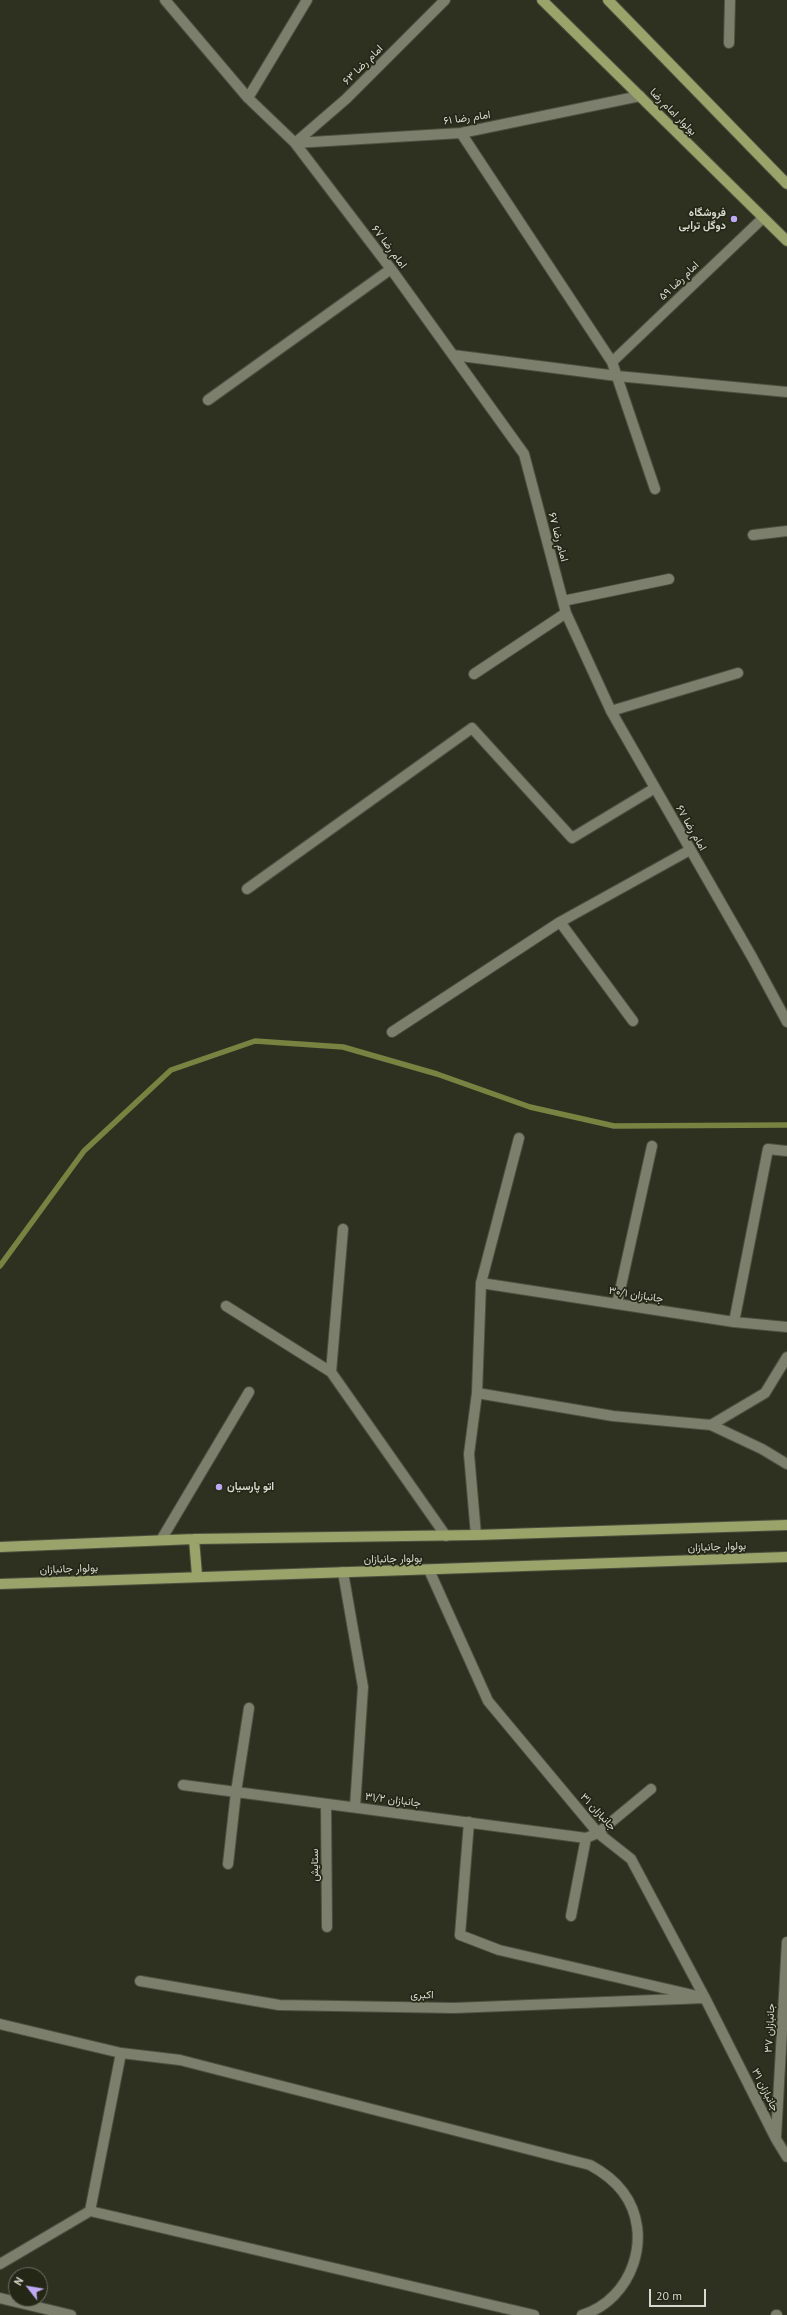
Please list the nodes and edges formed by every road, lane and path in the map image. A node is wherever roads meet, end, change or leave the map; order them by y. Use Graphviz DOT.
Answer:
graph roads {
  1 [pos="165,0"];
  2 [pos="307,0"];
  3 [pos="445,0"];
  4 [pos="542,0"];
  5 [pos="608,0"];
  6 [pos="730,0"];
  7 [pos="729,43"];
  8 [pos="640,96"];
  9 [pos="248,98"];
  10 [pos="461,133"];
  11 [pos="295,143"];
  12 [pos="787,184"];
  13 [pos="764,218"];
  14 [pos="787,241"];
  15 [pos="391,269"];
  16 [pos="453,355"];
  17 [pos="612,362"];
  18 [pos="617,376"];
  19 [pos="787,392"];
  20 [pos="208,400"];
  21 [pos="654,489"];
  22 [pos="787,531"];
  23 [pos="753,535"];
  24 [pos="669,579"];
  25 [pos="563,601"];
  26 [pos="566,613"];
  27 [pos="738,673"];
  28 [pos="474,674"];
  29 [pos="611,711"];
  30 [pos="655,788"];
  31 [pos="690,850"];
  32 [pos="247,889"];
  33 [pos="560,922"];
  34 [pos="633,1021"];
  35 [pos="787,1022"];
  36 [pos="392,1032"];
  37 [pos="519,1138"];
  38 [pos="652,1146"];
  39 [pos="787,1151"];
  40 [pos="343,1229"];
  41 [pos="481,1283"];
  42 [pos="616,1304"];
  43 [pos="226,1306"];
  44 [pos="734,1322"];
  45 [pos="787,1327"];
  46 [pos="787,1356"];
  47 [pos="331,1372"];
  48 [pos="249,1392"];
  49 [pos="477,1393"];
  50 [pos="711,1425"];
  51 [pos="787,1464"];
  52 [pos="787,1525"];
  53 [pos="476,1535"];
  54 [pos="446,1536"];
  55 [pos="194,1539"];
  56 [pos="161,1540"];
  57 [pos="0,1548"];
  58 [pos="787,1557"];
  59 [pos="429,1570"];
  60 [pos="343,1572"];
  61 [pos="197,1575"];
  62 [pos="0,1584"];
  63 [pos="249,1708"];
  64 [pos="184,1785"];
  65 [pos="651,1789"];
  66 [pos="236,1792"];
  67 [pos="326,1804"];
  68 [pos="355,1807"];
  69 [pos="469,1822"];
  70 [pos="598,1833"];
  71 [pos="586,1838"];
  72 [pos="228,1864"];
  73 [pos="571,1916"];
  74 [pos="327,1927"];
  75 [pos="787,1942"];
  76 [pos="140,1981"];
  77 [pos="705,1998"];
  78 [pos="0,2024"];
  79 [pos="121,2053"];
  80 [pos="776,2139"];
  81 [pos="787,2141"];
  82 [pos="787,2157"];
  83 [pos="90,2211"];
  84 [pos="3,2262"];
  85 [pos="0,2298"];
  86 [pos="67,2314"];
  87 [pos="534,2315"];
  88 [pos="582,2315"];
  1 -- 9 [label="street, امام رضا ۶۷"];
  2 -- 9 [label="street"];
  3 -- 11 [label="street, امام رضا ۶۳"];
  4 -- 8 [label="main road, بولوار امام رضا"];
  5 -- 12 [label="main road"];
  6 -- 7 [label="street"];
  8 -- 10 [label="street, امام رضا ۶۱"];
  8 -- 13 [label="main road, بولوار امام رضا"];
  9 -- 11 [label="street, امام رضا ۶۷"];
  10 -- 11 [label="street, امام رضا ۶۱"];
  10 -- 17 [label="street"];
  11 -- 15 [label="street, امام رضا ۶۷"];
  13 -- 14 [label="main road, بولوار امام رضا"];
  13 -- 17 [label="street, امام رضا ۵۹"];
  15 -- 16 [label="street, امام رضا ۶۷"];
  15 -- 20 [label="street"];
  16 -- 18 [label="street"];
  16 -- 25 [label="street, امام رضا ۶۷"];
  17 -- 18 [label="street"];
  18 -- 19 [label="street"];
  18 -- 21 [label="street"];
  22 -- 23 [label="street"];
  24 -- 25 [label="street"];
  25 -- 26 [label="street, امام رضا ۶۷"];
  26 -- 28 [label="street"];
  26 -- 29 [label="street, امام رضا ۶۷"];
  27 -- 29 [label="street"];
  29 -- 30 [label="street, امام رضا ۶۷"];
  30 -- 31 [label="street, امام رضا ۶۷"];
  30 -- 32 [label="street"];
  31 -- 33 [label="street"];
  31 -- 35 [label="street, امام رضا ۶۷"];
  33 -- 34 [label="street"];
  33 -- 36 [label="street"];
  37 -- 41 [label="street"];
  38 -- 42 [label="street"];
  39 -- 44 [label="street"];
  40 -- 47 [label="street"];
  41 -- 42 [label="street, جانبازان ۳۰/۱"];
  41 -- 49 [label="street"];
  42 -- 44 [label="street, جانبازان ۳۰/۱"];
  43 -- 47 [label="street"];
  44 -- 45 [label="street, جانبازان ۳۰/۱"];
  46 -- 50 [label="street"];
  47 -- 54 [label="street"];
  48 -- 56 [label="street"];
  49 -- 50 [label="street"];
  49 -- 53 [label="street"];
  50 -- 51 [label="street"];
  52 -- 53 [label="main road, بولوار جانبازان"];
  53 -- 54 [label="main road, بولوار جانبازان"];
  54 -- 55 [label="main road, بولوار جانبازان"];
  55 -- 56 [label="main road, بولوار جانبازان"];
  55 -- 61 [label="main road"];
  56 -- 57 [label="main road, بولوار جانبازان"];
  58 -- 59 [label="main road, بولوار جانبازان"];
  59 -- 60 [label="main road, بولوار جانبازان"];
  59 -- 70 [label="street, جانبازان ۳۱"];
  60 -- 61 [label="main road, بولوار جانبازان"];
  60 -- 68 [label="street"];
  61 -- 62 [label="main road, بولوار جانبازان"];
  63 -- 66 [label="street"];
  64 -- 66 [label="street, جانبازان ۳۱/۲"];
  65 -- 70 [label="street"];
  66 -- 67 [label="street, جانبازان ۳۱/۲"];
  66 -- 72 [label="street"];
  67 -- 68 [label="street, جانبازان ۳۱/۲"];
  67 -- 74 [label="street, ستایش"];
  68 -- 69 [label="street, جانبازان ۳۱/۲"];
  69 -- 71 [label="street, جانبازان ۳۱/۲"];
  69 -- 77 [label="street"];
  70 -- 71 [label="street"];
  70 -- 77 [label="street, جانبازان ۳۱"];
  71 -- 73 [label="street"];
  75 -- 80 [label="street, جانبازان ۳۷"];
  76 -- 77 [label="street, اکبری"];
  77 -- 80 [label="street, جانبازان ۳۱"];
  78 -- 79 [label="street"];
  79 -- 83 [label="street"];
  79 -- 88 [label="street"];
  80 -- 81 [label="street"];
  80 -- 82 [label="street, جانبازان ۳۱"];
  83 -- 84 [label="street"];
  83 -- 87 [label="street"];
  85 -- 86 [label="street"];
}
